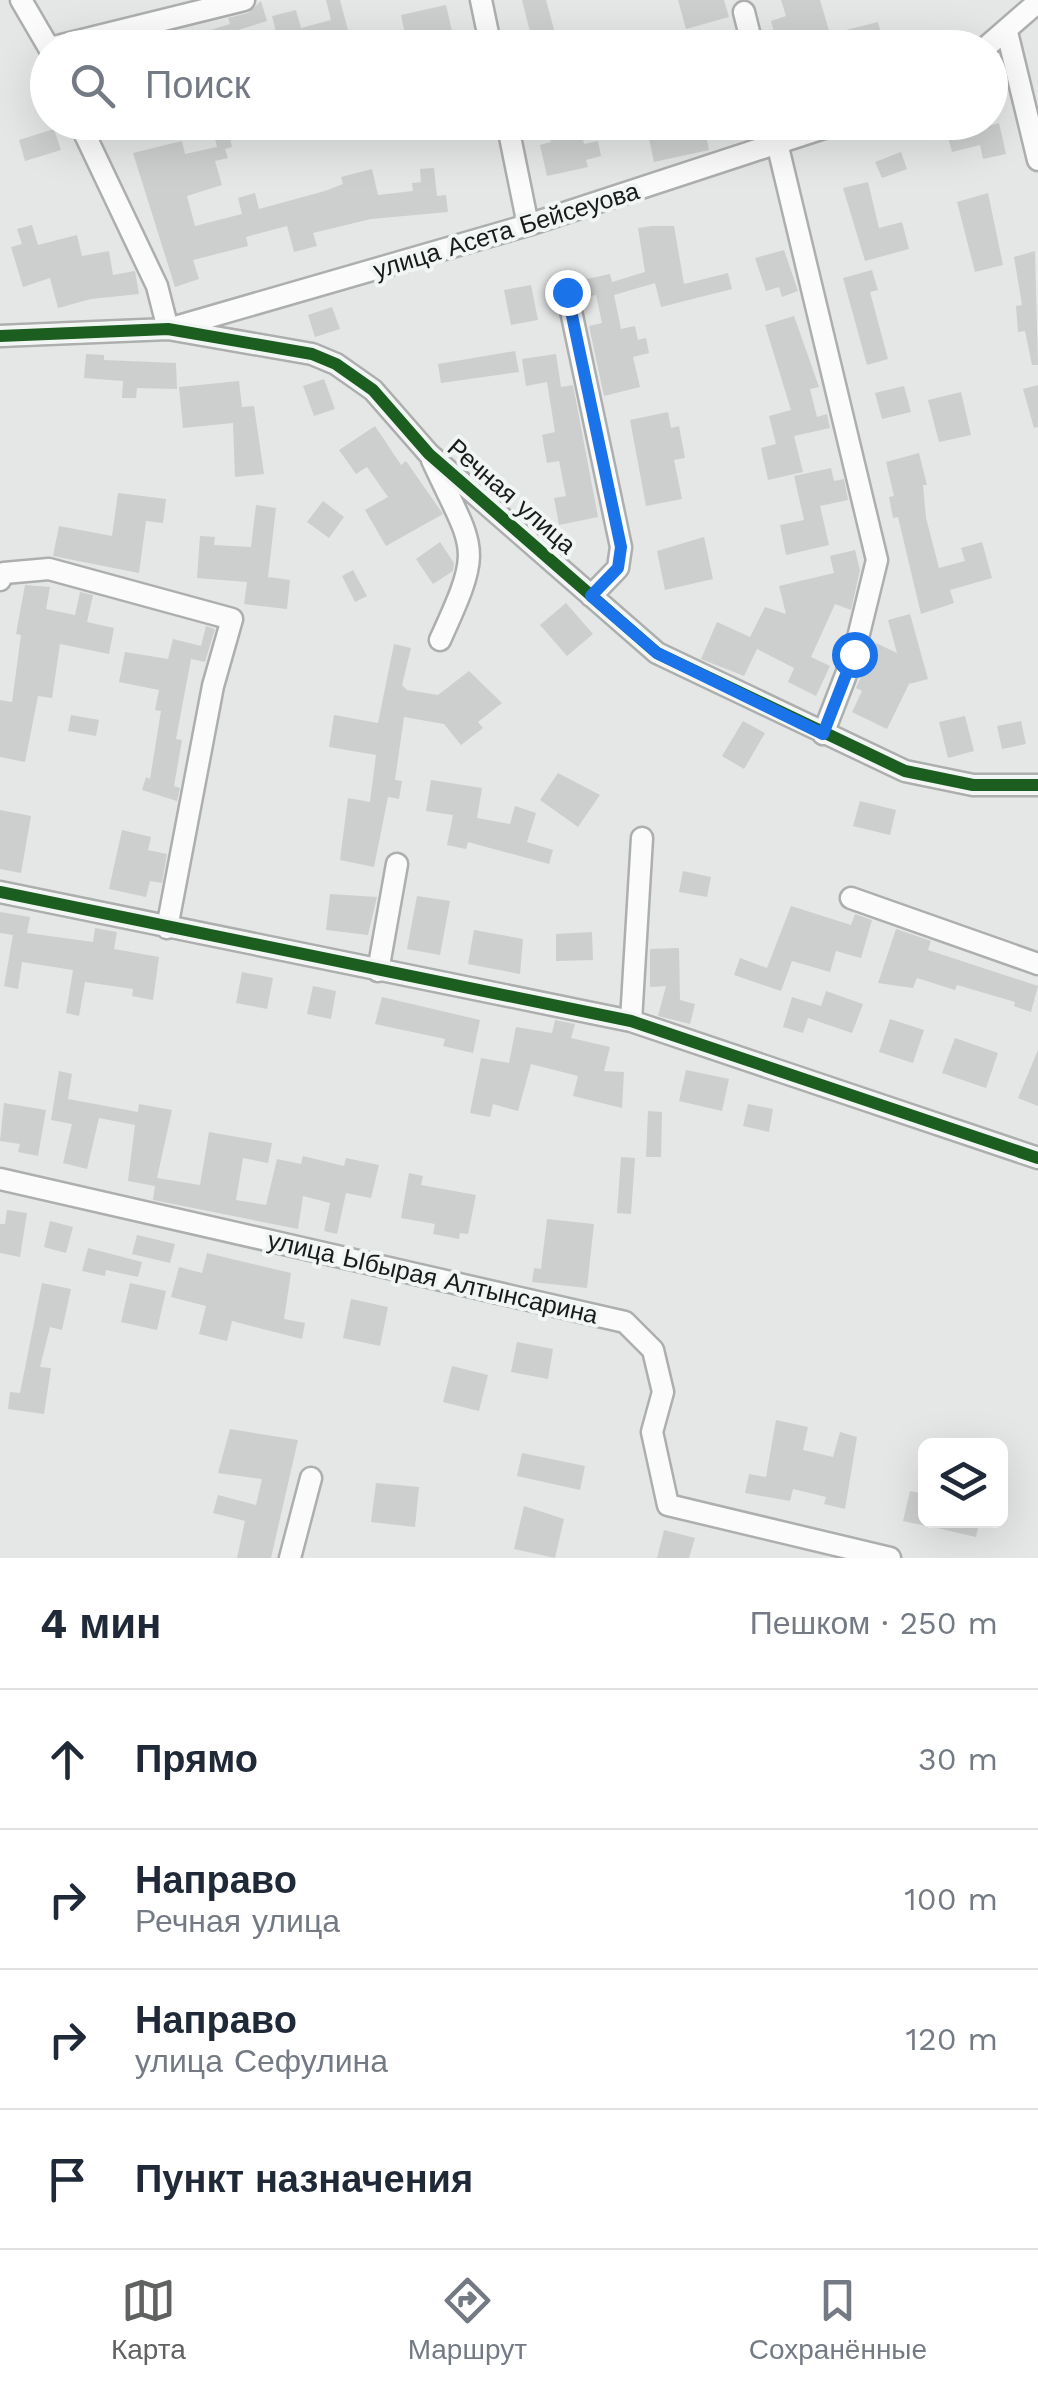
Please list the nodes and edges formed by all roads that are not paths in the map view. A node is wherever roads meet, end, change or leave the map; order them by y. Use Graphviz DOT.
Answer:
graph roads {
  1 [pos="21,0"];
  2 [pos="244,0"];
  3 [pos="482,0"];
  4 [pos="1038,2"];
  5 [pos="744,12"];
  6 [pos="39,30"];
  7 [pos="123,30"];
  8 [pos="488,30"];
  9 [pos="748,30"];
  10 [pos="1008,30"];
  11 [pos="1008,40"];
  12 [pos="88,140"];
  13 [pos="511,140"];
  14 [pos="776,140"];
  15 [pos="794,140"];
  16 [pos="778,146"];
  17 [pos="1038,160"];
  18 [pos="528,225"];
  19 [pos="567,292"];
  20 [pos="168,329"];
  21 [pos="0,336"];
  22 [pos="429,454"];
  23 [pos="0,580"];
  24 [pos="591,596"];
  25 [pos="440,640"];
  26 [pos="823,734"];
  27 [pos="1038,785"];
  28 [pos="642,838"];
  29 [pos="397,864"];
  30 [pos="0,892"];
  31 [pos="851,898"];
  32 [pos="167,928"];
  33 [pos="1038,964"];
  34 [pos="378,971"];
  35 [pos="631,1021"];
  36 [pos="1038,1158"];
  37 [pos="0,1179"];
  38 [pos="312,1478"];
  39 [pos="290,1558"];
  40 [pos="890,1558"];
  1 -- 6 [label="street"];
  2 -- 7 [label="street"];
  3 -- 8 [label="street"];
  4 -- 10 [label="street"];
  5 -- 9 [label="street"];
  11 -- 17 [label="street"];
  12 -- 20 [label="street"];
  13 -- 18 [label="street"];
  14 -- 16 [label="street"];
  15 -- 16 [label="street, улица Асета Бейсеуова"];
  16 -- 18 [label="street, улица Асета Бейсеуова"];
  16 -- 26 [label="street"];
  18 -- 20 [label="street, улица Асета Бейсеуова"];
  19 -- 24 [label="street"];
  20 -- 21 [label="street, Речная улица"];
  20 -- 22 [label="street, Речная улица"];
  22 -- 24 [label="street, Речная улица"];
  22 -- 25 [label="street"];
  23 -- 32 [label="street"];
  24 -- 26 [label="street, Речная улица"];
  26 -- 27 [label="street, Речная улица"];
  28 -- 35 [label="street"];
  29 -- 34 [label="street"];
  30 -- 32 [label="street"];
  31 -- 33 [label="street"];
  32 -- 34 [label="street"];
  34 -- 35 [label="street"];
  35 -- 36 [label="street"];
  37 -- 40 [label="street, улица Ыбырая Алтынсарина"];
  38 -- 39 [label="street"];
}
